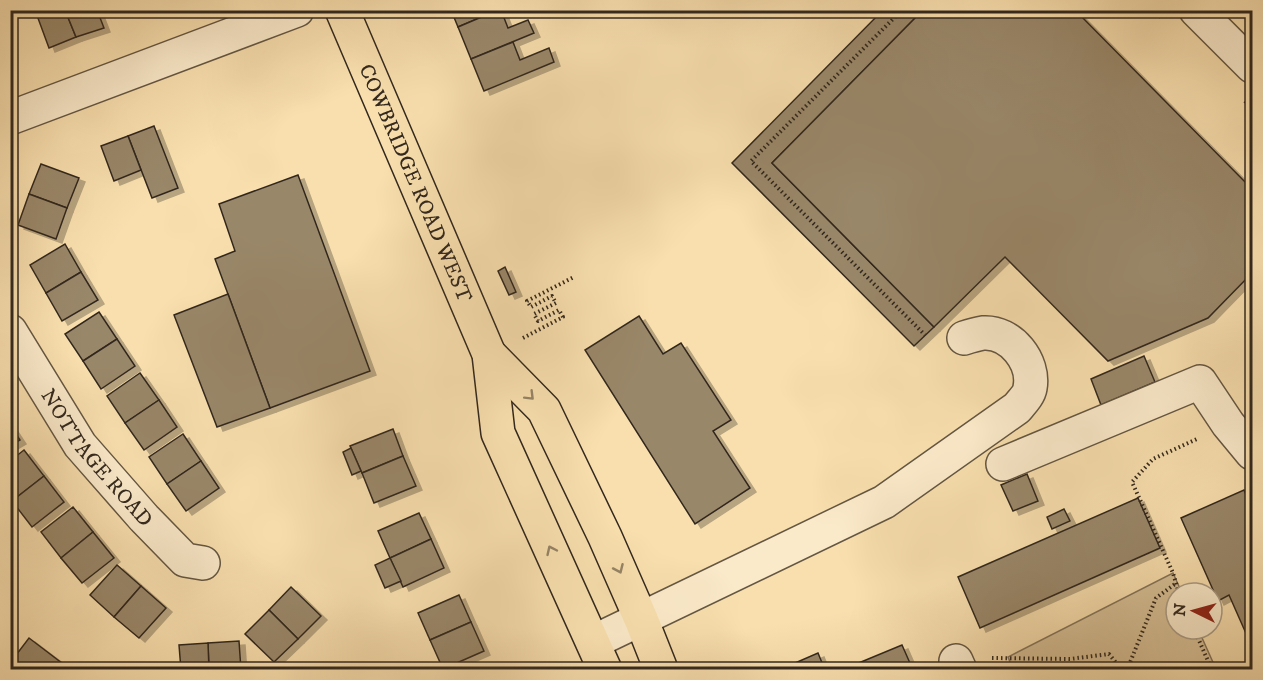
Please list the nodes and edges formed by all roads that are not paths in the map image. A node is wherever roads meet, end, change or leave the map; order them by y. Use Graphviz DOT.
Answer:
graph roads {
  1 [pos="297,10"];
  2 [pos="342,10"];
  3 [pos="1196,10"];
  4 [pos="1252,66"];
  5 [pos="10,118"];
  6 [pos="10,332"];
  7 [pos="964,338"];
  8 [pos="489,354"];
  9 [pos="1252,453"];
  10 [pos="1004,464"];
  11 [pos="203,563"];
  12 [pos="641,619"];
  13 [pos="599,656"];
  14 [pos="659,669"];
  1 -- 5 [label="street"];
  2 -- 8 [label="highway, COWBRIDGE ROAD WEST"];
  3 -- 4 [label="street"];
  6 -- 11 [label="street, NOTTAGE ROAD"];
  7 -- 12 [label="street"];
  8 -- 12 [label="highway, COWBRIDGE ROAD WEST, one-way"];
  13 -- 8 [label="highway, COWBRIDGE ROAD WEST, one-way"];
  9 -- 10 [label="street"];
  12 -- 13 [label="street"];
  12 -- 14 [label="highway, COWBRIDGE ROAD WEST"];
}
